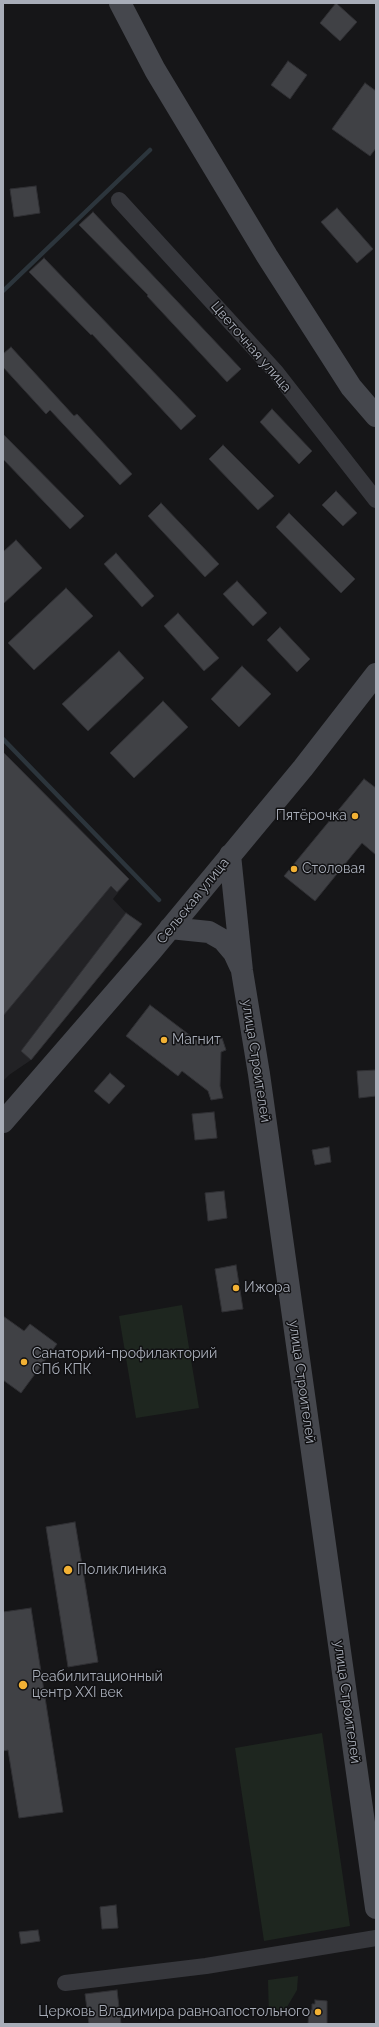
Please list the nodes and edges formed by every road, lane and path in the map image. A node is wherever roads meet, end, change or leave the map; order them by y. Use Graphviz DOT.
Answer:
graph roads {
  1 [pos="120,3"];
  2 [pos="119,200"];
  3 [pos="376,416"];
  4 [pos="376,500"];
  5 [pos="376,674"];
  6 [pos="230,855"];
  7 [pos="170,928"];
  8 [pos="242,971"];
  9 [pos="3,1122"];
  10 [pos="376,1908"];
  11 [pos="376,1938"];
  12 [pos="65,1983"];
  1 -- 3 [label="main road"];
  2 -- 4 [label="street, Цветочная улица"];
  5 -- 6 [label="main road, Сельская улица"];
  6 -- 7 [label="main road, Сельская улица"];
  6 -- 8 [label="main road, улица Строителей"];
  7 -- 8 [label="main road"];
  7 -- 9 [label="main road, Сельская улица"];
  8 -- 10 [label="main road, улица Строителей"];
  11 -- 12 [label="street"];
}
